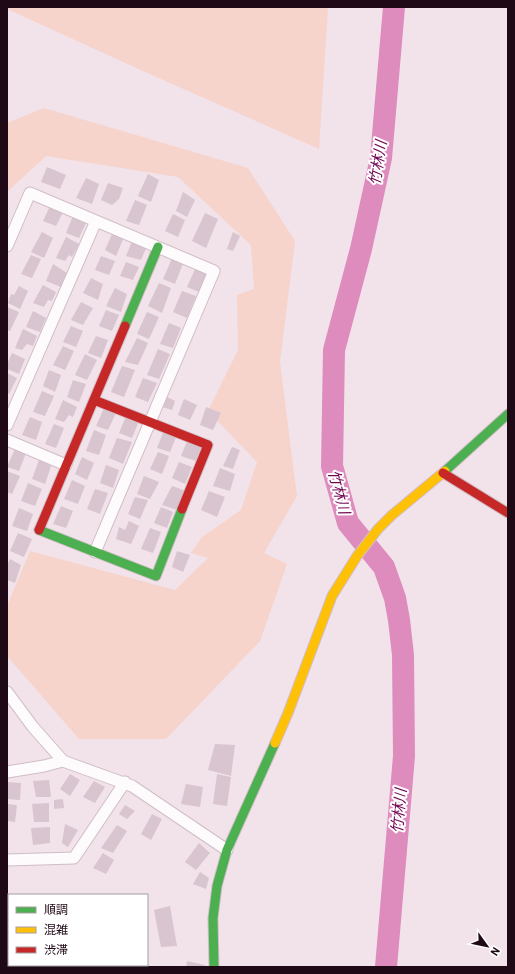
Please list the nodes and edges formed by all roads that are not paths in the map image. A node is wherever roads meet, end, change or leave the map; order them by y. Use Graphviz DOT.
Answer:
graph roads {
  1 [pos="96,221"];
  2 [pos="7,246"];
  3 [pos="158,247"];
  4 [pos="94,400"];
  5 [pos="508,414"];
  6 [pos="150,422"];
  7 [pos="7,425"];
  8 [pos="7,440"];
  9 [pos="66,466"];
  10 [pos="443,473"];
  11 [pos="508,513"];
  12 [pos="95,552"];
  13 [pos="7,692"];
  14 [pos="63,761"];
  15 [pos="7,772"];
  16 [pos="125,782"];
  17 [pos="227,850"];
  18 [pos="7,860"];
  19 [pos="214,967"];
  1 -- 2 [label="street"];
  1 -- 3 [label="street"];
  1 -- 7 [label="street"];
  3 -- 4 [label="street"];
  3 -- 6 [label="street"];
  4 -- 6 [label="street"];
  4 -- 9 [label="street"];
  5 -- 10 [label="street"];
  6 -- 12 [label="street"];
  6 -- 12 [label="street"];
  8 -- 9 [label="street"];
  9 -- 12 [label="street"];
  10 -- 11 [label="street"];
  10 -- 17 [label="street"];
  13 -- 14 [label="street"];
  14 -- 15 [label="street"];
  14 -- 16 [label="street"];
  16 -- 17 [label="street"];
  16 -- 18 [label="street"];
  17 -- 19 [label="street"];
}
